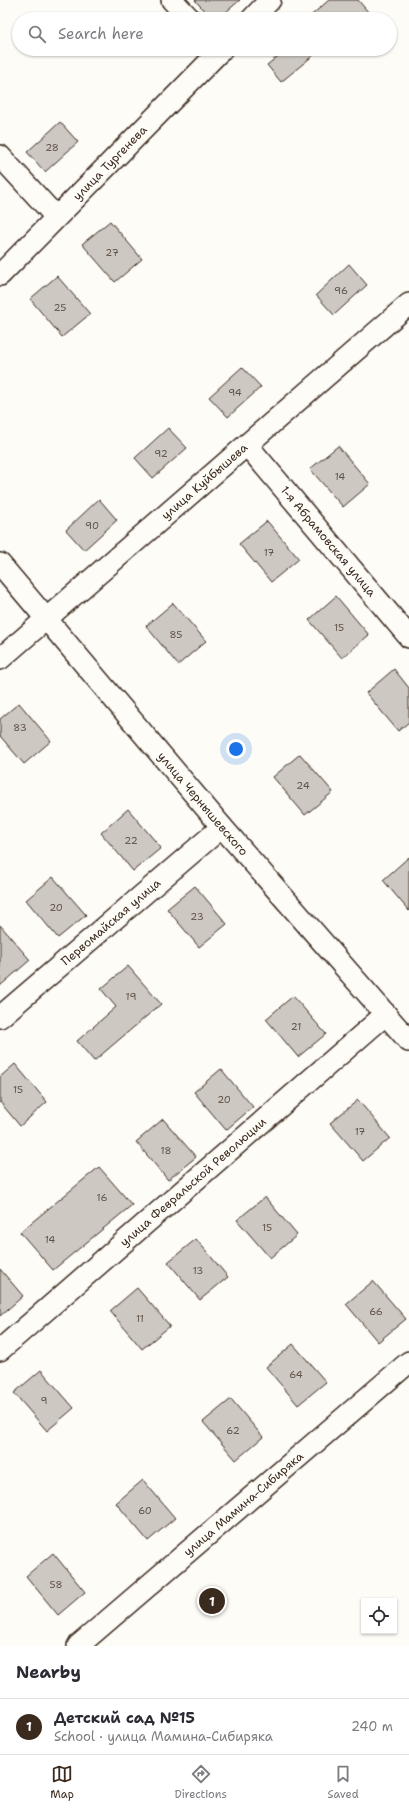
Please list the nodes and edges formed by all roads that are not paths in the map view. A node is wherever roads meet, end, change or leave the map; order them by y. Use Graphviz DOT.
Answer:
graph roads {
  1 [pos="172,0"];
  2 [pos="270,0"];
  3 [pos="183,12"];
  4 [pos="259,12"];
  5 [pos="214,56"];
  6 [pos="0,156"];
  7 [pos="56,217"];
  8 [pos="0,274"];
  9 [pos="409,304"];
  10 [pos="247,445"];
  11 [pos="0,564"];
  12 [pos="48,619"];
  13 [pos="409,637"];
  14 [pos="0,659"];
  15 [pos="222,827"];
  16 [pos="386,1014"];
  17 [pos="0,1017"];
  18 [pos="409,1041"];
  19 [pos="0,1350"];
  20 [pos="409,1362"];
  21 [pos="78,1646"];
  1 -- 3 [label="street"];
  2 -- 4 [label="street"];
  5 -- 7 [label="street, улица Тургенева"];
  6 -- 7 [label="street"];
  7 -- 8 [label="street, улица Тургенева"];
  9 -- 10 [label="street, улица Куйбышева"];
  10 -- 12 [label="street, улица Куйбышева"];
  10 -- 13 [label="street, 1-я Абрамовская улица"];
  11 -- 12 [label="street, улица Чернышевского"];
  12 -- 14 [label="street, улица Куйбышева"];
  12 -- 15 [label="street, улица Чернышевского"];
  15 -- 16 [label="street, улица Чернышевского"];
  15 -- 17 [label="street, Первомайская улица"];
  16 -- 18 [label="street, улица Чернышевского"];
  16 -- 19 [label="street, улица Февральской Революции"];
  20 -- 21 [label="street, улица Мамина-Сибиряка"];
}
